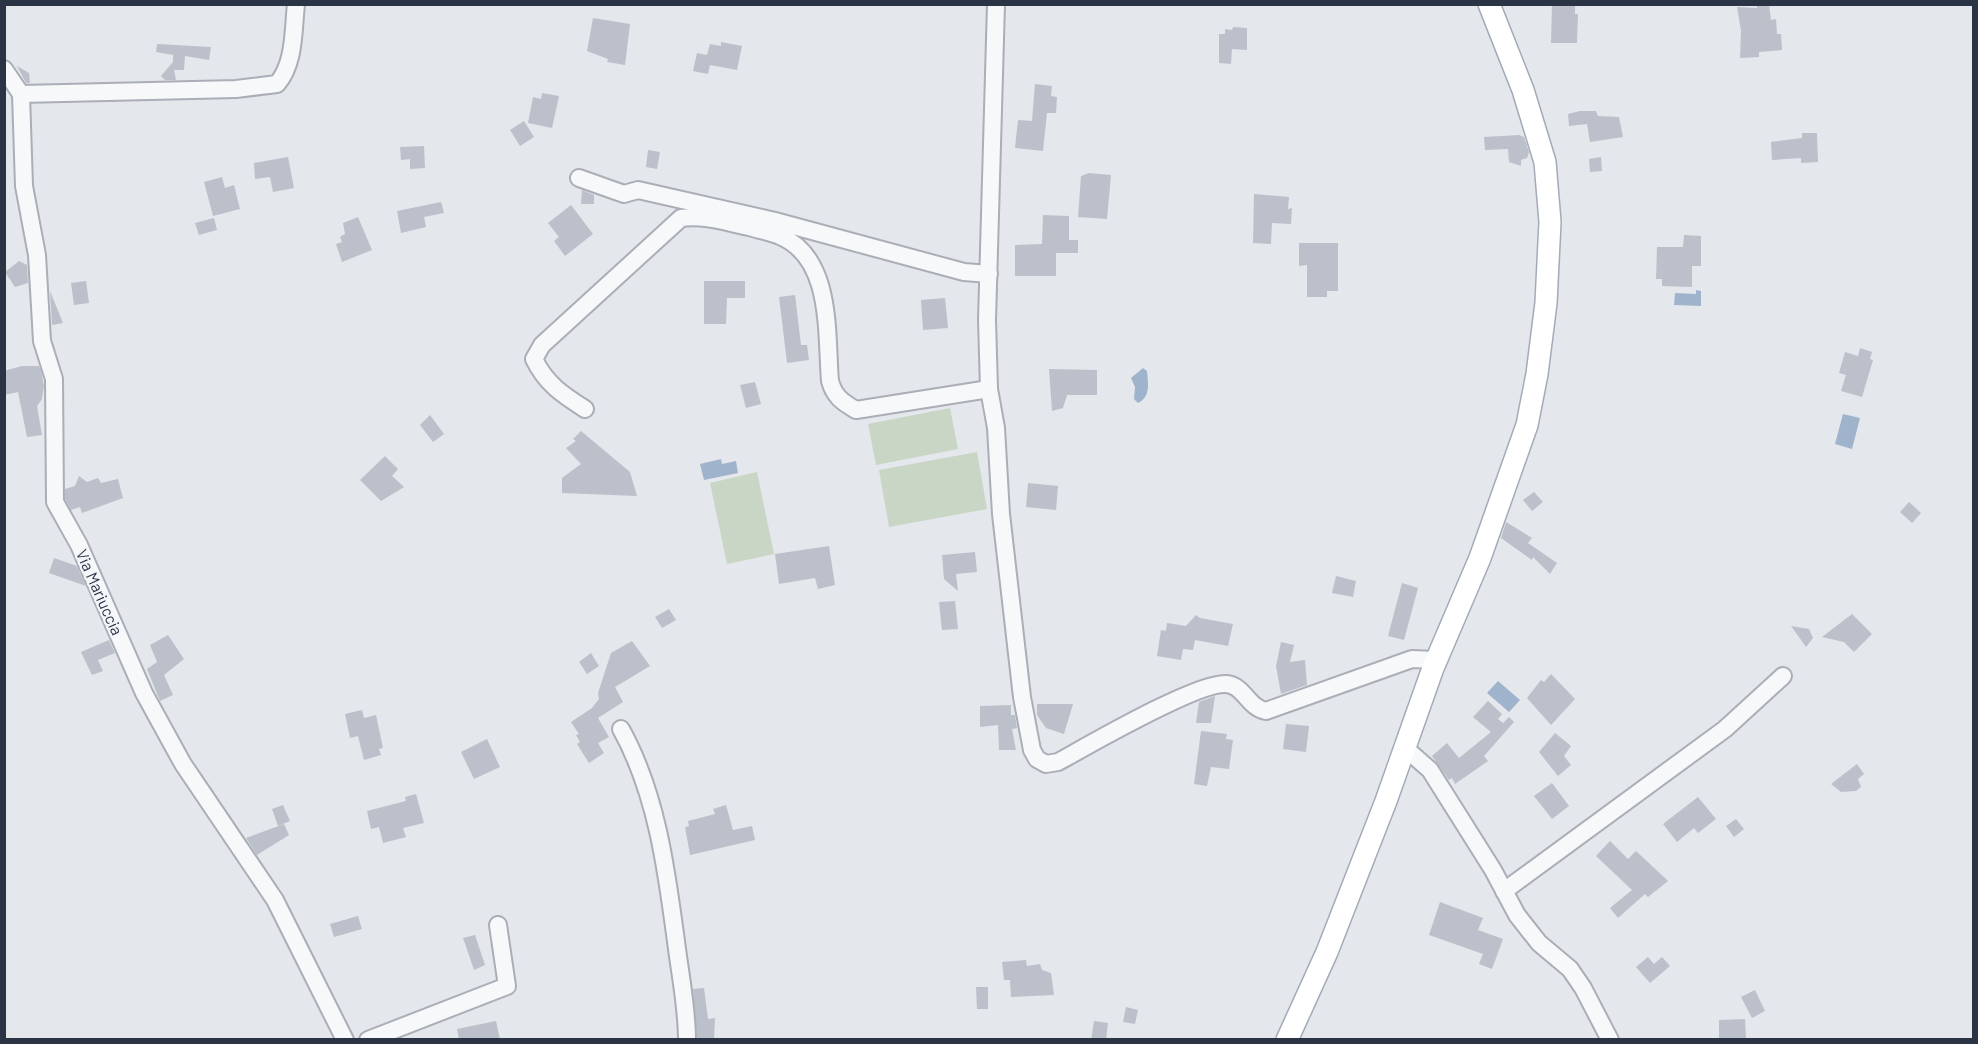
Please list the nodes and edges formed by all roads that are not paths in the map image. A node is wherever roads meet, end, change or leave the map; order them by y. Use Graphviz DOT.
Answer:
graph roads {
  1 [pos="296,4"];
  2 [pos="996,4"];
  3 [pos="1489,4"];
  4 [pos="4,69"];
  5 [pos="21,94"];
  6 [pos="579,178"];
  7 [pos="989,274"];
  8 [pos="989,389"];
  9 [pos="585,409"];
  10 [pos="1436,660"];
  11 [pos="1783,676"];
  12 [pos="621,729"];
  13 [pos="1405,748"];
  14 [pos="1504,891"];
  15 [pos="498,925"];
  16 [pos="345,1040"];
  17 [pos="368,1040"];
  18 [pos="687,1040"];
  19 [pos="1287,1040"];
  20 [pos="1610,1040"];
  1 -- 5 [label="street"];
  2 -- 7 [label="street"];
  3 -- 10 [label="main road"];
  4 -- 5 [label="street"];
  5 -- 16 [label="street, Via Mariuccia"];
  6 -- 7 [label="street"];
  7 -- 8 [label="street"];
  8 -- 9 [label="street"];
  8 -- 10 [label="street"];
  10 -- 13 [label="main road"];
  11 -- 14 [label="street"];
  12 -- 18 [label="street"];
  13 -- 14 [label="street"];
  13 -- 19 [label="main road"];
  14 -- 20 [label="street"];
  15 -- 17 [label="street"];
}
